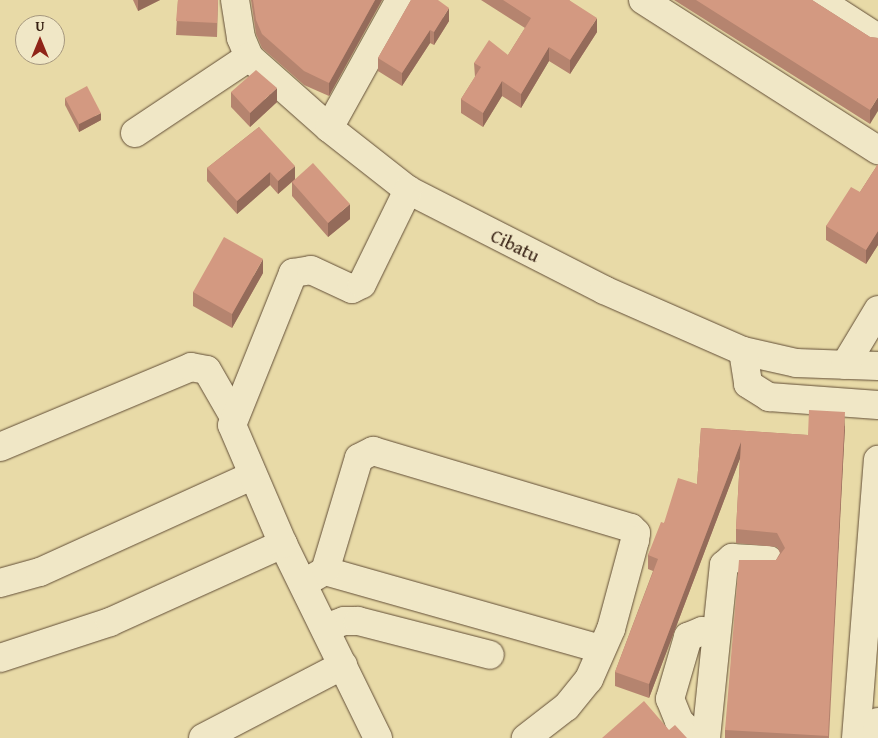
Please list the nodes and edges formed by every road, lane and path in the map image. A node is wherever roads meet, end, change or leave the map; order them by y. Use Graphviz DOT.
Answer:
graph roads {
  1 [pos="235,0"];
  2 [pos="400,0"];
  3 [pos="643,0"];
  4 [pos="819,0"];
  5 [pos="878,38"];
  6 [pos="249,57"];
  7 [pos="328,128"];
  8 [pos="135,133"];
  9 [pos="878,150"];
  10 [pos="408,190"];
  11 [pos="878,310"];
  12 [pos="743,351"];
  13 [pos="845,365"];
  14 [pos="878,366"];
  15 [pos="878,405"];
  16 [pos="234,417"];
  17 [pos="0,448"];
  18 [pos="878,460"];
  19 [pos="252,476"];
  20 [pos="284,544"];
  21 [pos="769,560"];
  22 [pos="314,577"];
  23 [pos="0,583"];
  24 [pos="325,628"];
  25 [pos="714,633"];
  26 [pos="601,649"];
  27 [pos="490,655"];
  28 [pos="0,658"];
  29 [pos="343,665"];
  30 [pos="878,722"];
  31 [pos="539,734"];
  32 [pos="203,738"];
  33 [pos="378,738"];
  34 [pos="696,738"];
  35 [pos="706,738"];
  36 [pos="856,738"];
  37 [pos="877,738"];
  1 -- 6 [label="street, Cibatu"];
  2 -- 7 [label="street"];
  3 -- 9 [label="street"];
  4 -- 5 [label="street"];
  6 -- 7 [label="street, Cibatu"];
  6 -- 8 [label="street"];
  7 -- 10 [label="street, Cibatu"];
  10 -- 12 [label="street, Cibatu"];
  10 -- 16 [label="street"];
  11 -- 13 [label="street"];
  12 -- 13 [label="street, Cibatu"];
  12 -- 15 [label="street"];
  13 -- 14 [label="street, Cibatu"];
  16 -- 17 [label="street"];
  16 -- 19 [label="street"];
  18 -- 36 [label="street"];
  19 -- 20 [label="street"];
  19 -- 23 [label="street"];
  20 -- 22 [label="street"];
  20 -- 28 [label="street"];
  21 -- 25 [label="street"];
  22 -- 24 [label="street"];
  22 -- 26 [label="street"];
  22 -- 26 [label="street"];
  24 -- 27 [label="street"];
  24 -- 29 [label="street"];
  25 -- 34 [label="street"];
  25 -- 35 [label="street"];
  26 -- 31 [label="street"];
  29 -- 32 [label="street"];
  29 -- 33 [label="street"];
  30 -- 37 [label="street"];
}
